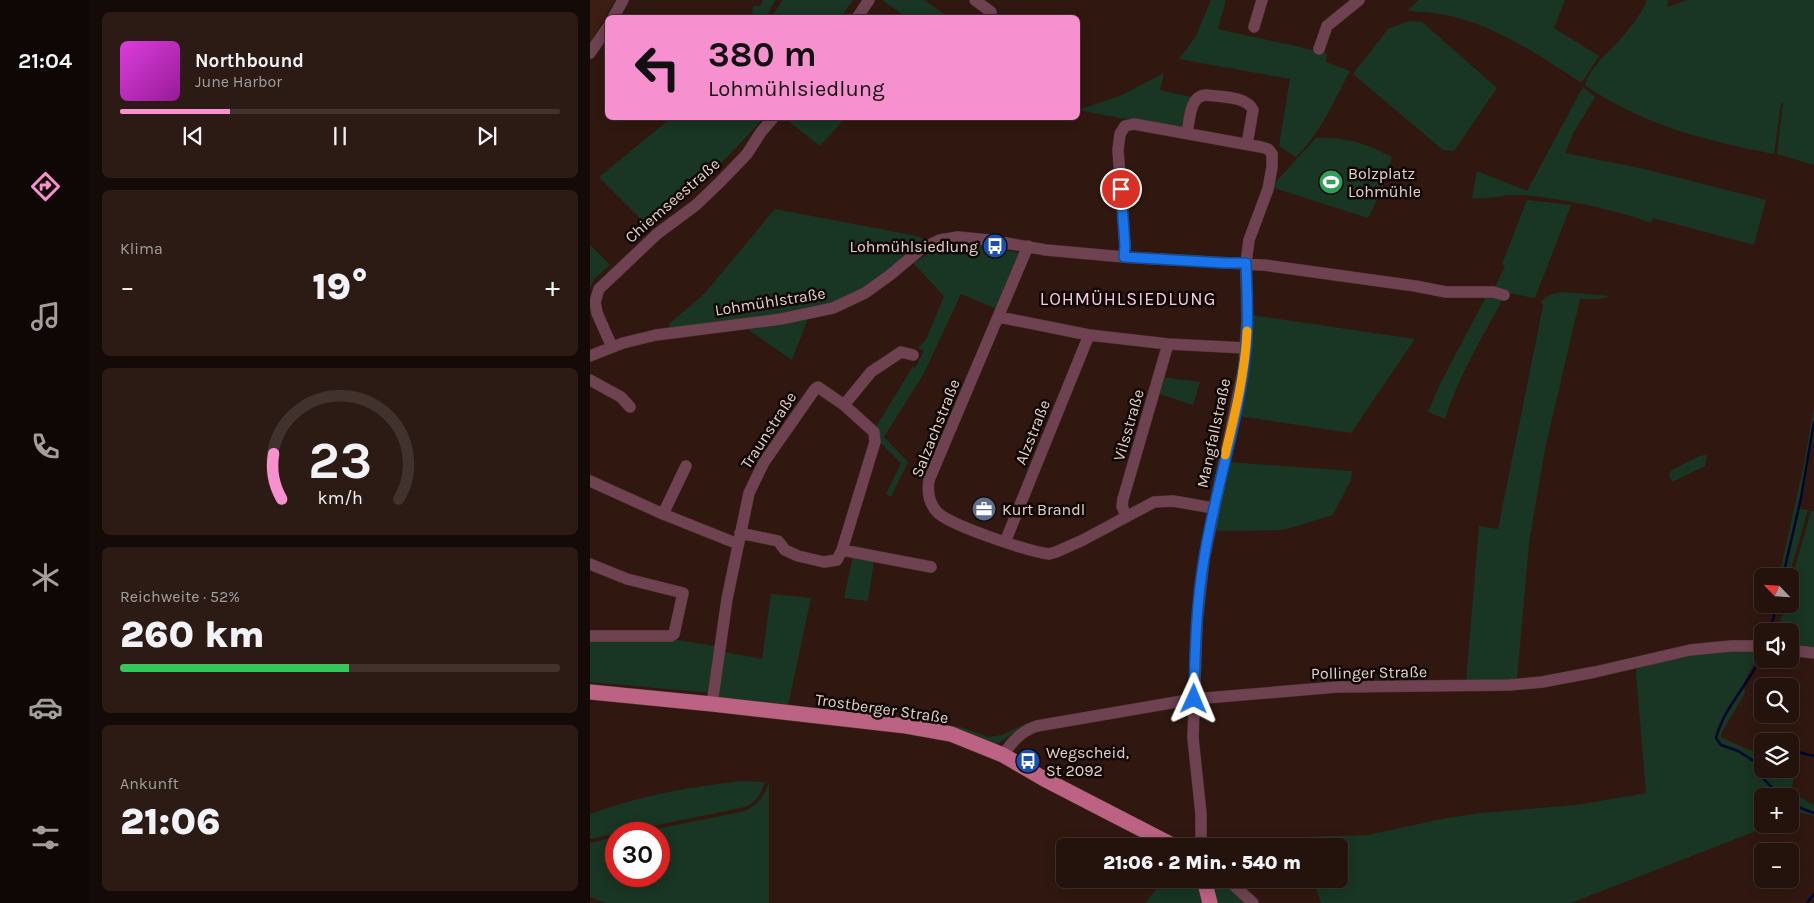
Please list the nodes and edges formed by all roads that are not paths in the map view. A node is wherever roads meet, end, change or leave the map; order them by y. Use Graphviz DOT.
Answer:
graph roads {
  1 [pos="623,0"];
  2 [pos="869,0"];
  3 [pos="975,0"];
  4 [pos="1262,0"];
  5 [pos="1359,0"];
  6 [pos="991,12"];
  7 [pos="615,15"];
  8 [pos="859,15"];
  9 [pos="1254,27"];
  10 [pos="605,31"];
  11 [pos="1319,49"];
  12 [pos="590,53"];
  13 [pos="770,120"];
  14 [pos="1187,133"];
  15 [pos="1247,144"];
  16 [pos="1249,240"];
  17 [pos="1028,246"];
  18 [pos="1124,257"];
  19 [pos="1225,263"];
  20 [pos="1246,263"];
  21 [pos="1504,295"];
  22 [pos="593,306"];
  23 [pos="999,317"];
  24 [pos="1089,335"];
  25 [pos="1168,344"];
  26 [pos="612,347"];
  27 [pos="1246,348"];
  28 [pos="913,355"];
  29 [pos="590,356"];
  30 [pos="590,380"];
  31 [pos="844,405"];
  32 [pos="630,407"];
  33 [pos="686,466"];
  34 [pos="590,481"];
  35 [pos="1213,508"];
  36 [pos="663,514"];
  37 [pos="1126,516"];
  38 [pos="739,538"];
  39 [pos="1005,542"];
  40 [pos="842,550"];
  41 [pos="590,564"];
  42 [pos="931,566"];
  43 [pos="590,636"];
  44 [pos="1754,646"];
  45 [pos="1799,652"];
  46 [pos="1814,654"];
  47 [pos="590,692"];
  48 [pos="1194,699"];
  49 [pos="712,704"];
  50 [pos="1003,755"];
  51 [pos="1158,838"];
  52 [pos="1201,838"];
  53 [pos="1206,888"];
  54 [pos="1237,888"];
  55 [pos="1210,903"];
  56 [pos="1253,903"];
  1 -- 7 [label="street"];
  2 -- 8 [label="street"];
  3 -- 6 [label="street"];
  4 -- 9 [label="street"];
  5 -- 11 [label="street"];
  10 -- 12 [label="street"];
  13 -- 22 [label="street, Chiemseestraße"];
  14 -- 15 [label="street"];
  14 -- 15 [label="street"];
  14 -- 18 [label="street"];
  15 -- 16 [label="street"];
  16 -- 19 [label="street"];
  16 -- 20 [label="street"];
  17 -- 18 [label="street"];
  17 -- 23 [label="street, Salzachstraße"];
  17 -- 26 [label="street, Lohmühlstraße"];
  18 -- 19 [label="street"];
  19 -- 20 [label="street"];
  20 -- 21 [label="street"];
  20 -- 27 [label="street, Mangfallstraße"];
  22 -- 26 [label="street, Chiemseestraße"];
  23 -- 24 [label="street"];
  23 -- 39 [label="street, Salzachstraße"];
  24 -- 25 [label="street"];
  24 -- 39 [label="street, Alzstraße"];
  25 -- 27 [label="street"];
  25 -- 37 [label="street, Vilsstraße"];
  26 -- 29 [label="street, Lohmühlstraße"];
  27 -- 35 [label="street, Mangfallstraße"];
  28 -- 31 [label="street"];
  30 -- 32 [label="street"];
  31 -- 38 [label="street, Traunstraße"];
  31 -- 40 [label="street"];
  33 -- 36 [label="street"];
  34 -- 36 [label="street"];
  35 -- 37 [label="street, Salzachstraße"];
  35 -- 48 [label="street, Mangfallstraße"];
  36 -- 38 [label="street"];
  37 -- 39 [label="street, Salzachstraße"];
  38 -- 40 [label="street"];
  38 -- 49 [label="street, Traunstraße"];
  40 -- 42 [label="street"];
  41 -- 43 [label="street"];
  44 -- 48 [label="street, Pollinger Straße"];
  45 -- 46 [label="street"];
  47 -- 49 [label="main road, Trostberger Straße"];
  48 -- 50 [label="street, Pollinger Straße"];
  48 -- 52 [label="street, Mangfallstraße"];
  49 -- 50 [label="main road, Trostberger Straße"];
  50 -- 51 [label="main road, Trostberger Straße"];
  53 -- 55 [label="main road"];
  54 -- 56 [label="street"];
}
